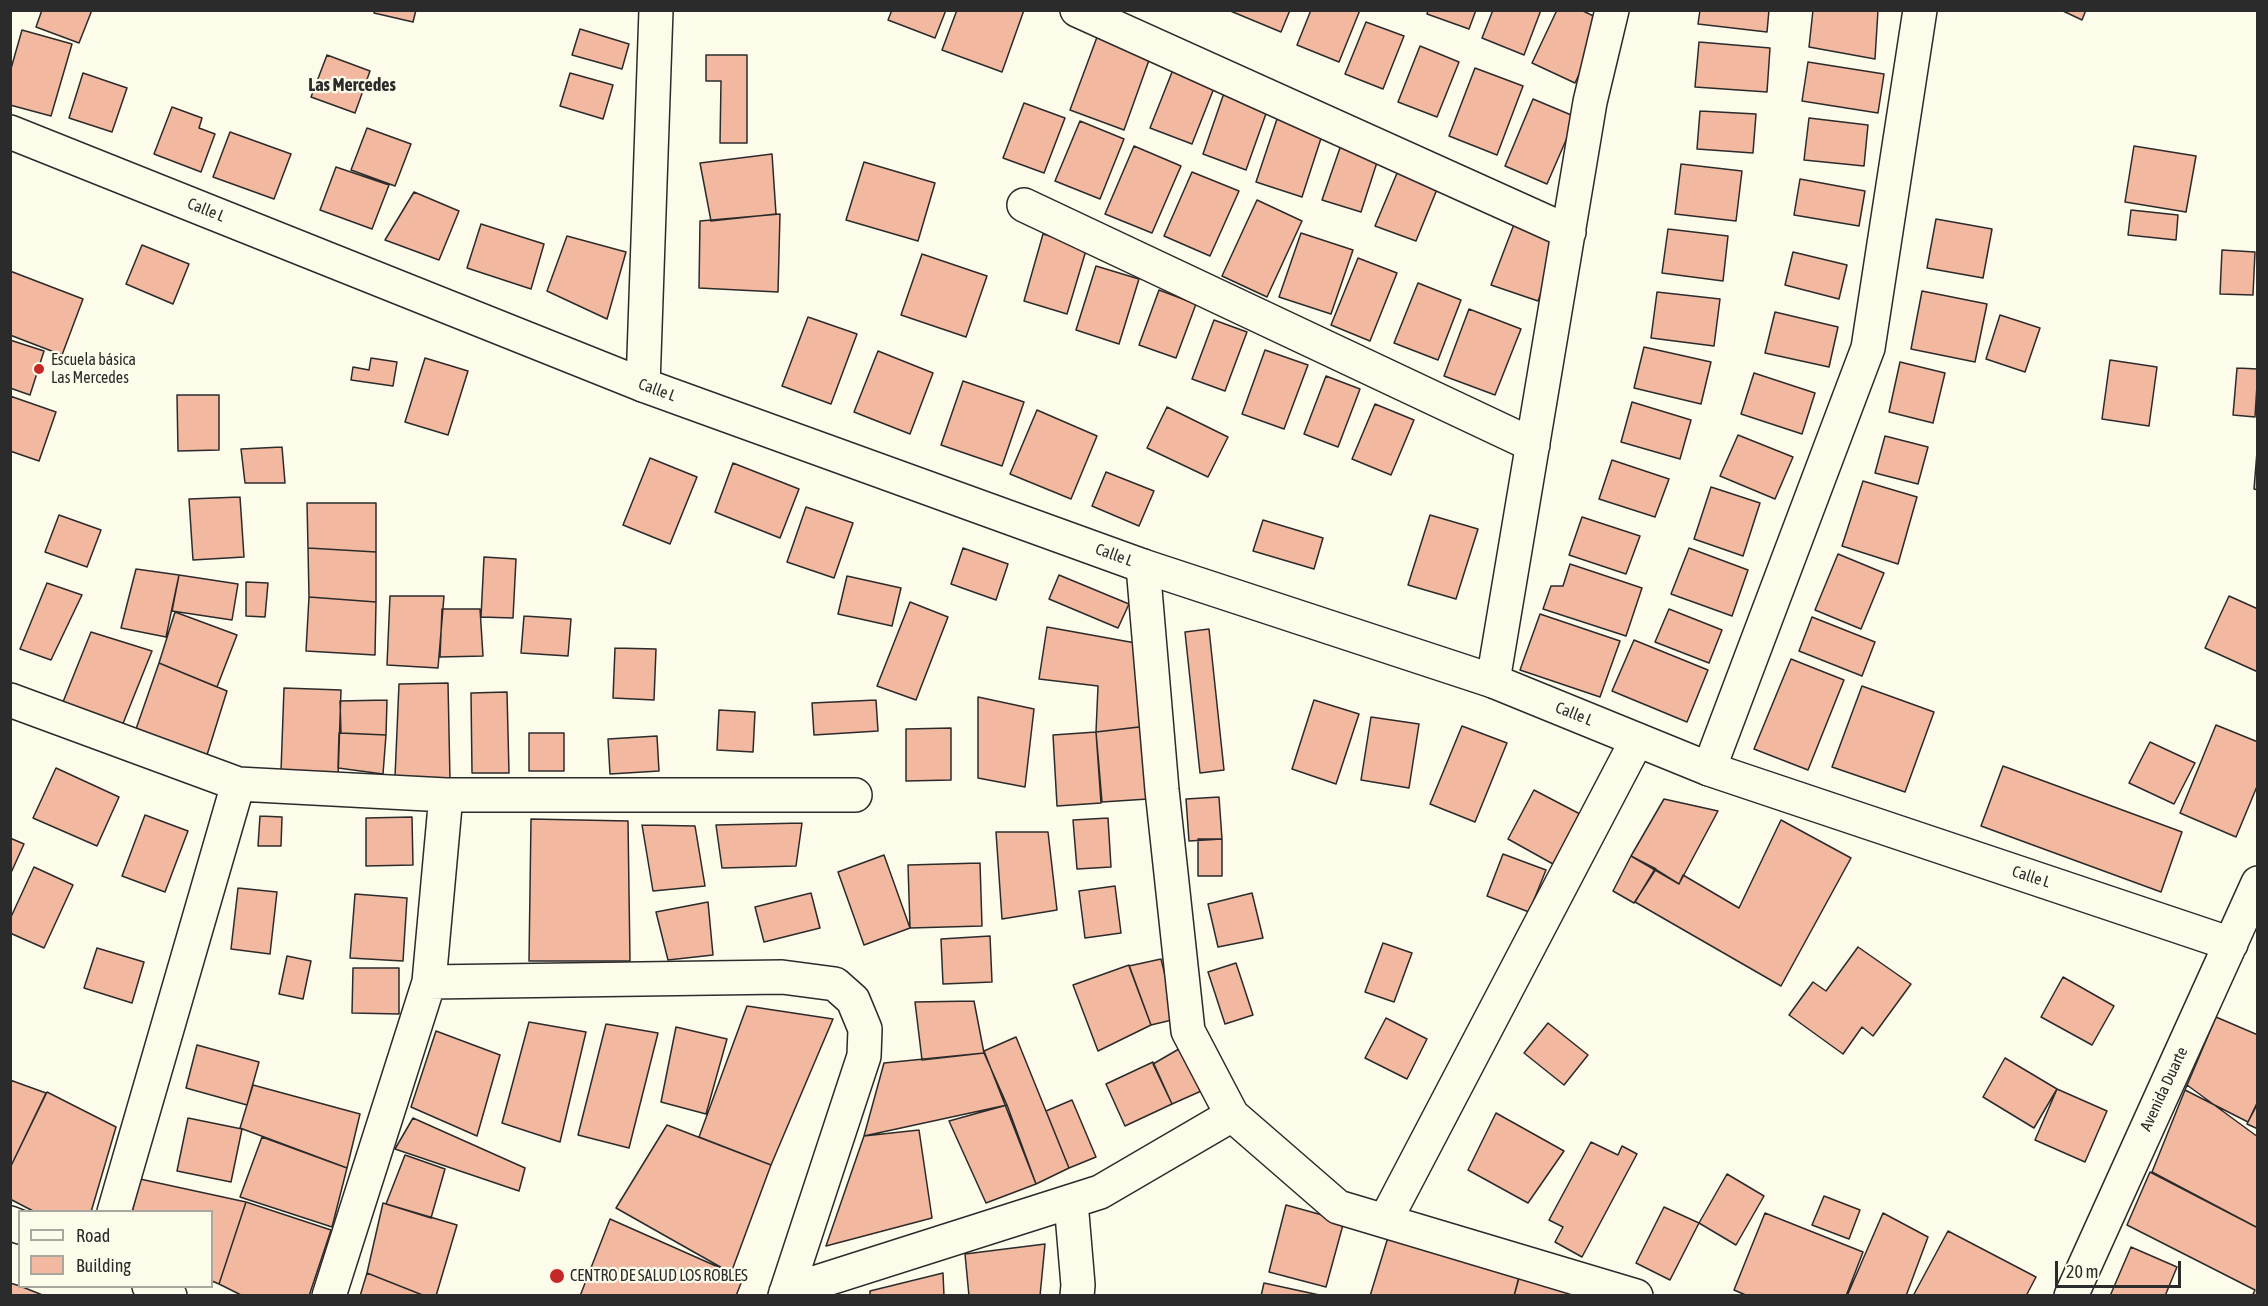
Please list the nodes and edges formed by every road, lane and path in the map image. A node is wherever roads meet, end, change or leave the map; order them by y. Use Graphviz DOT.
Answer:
graph roads {
  1 [pos="656,10"];
  2 [pos="1077,10"];
  3 [pos="1612,10"];
  4 [pos="1920,10"];
  5 [pos="10,132"];
  6 [pos="1024,205"];
  7 [pos="1569,232"];
  8 [pos="643,385"];
  9 [pos="1533,444"];
  10 [pos="1143,566"];
  11 [pos="1493,681"];
  12 [pos="10,700"];
  13 [pos="1637,740"];
  14 [pos="1709,769"];
  15 [pos="238,784"];
  16 [pos="446,795"];
  17 [pos="855,795"];
  18 [pos="2258,883"];
  19 [pos="2231,944"];
  20 [pos="429,982"];
  21 [pos="1232,1115"];
  22 [pos="1071,1202"];
  23 [pos="115,1210"];
  24 [pos="1385,1221"];
  25 [pos="151,1288"];
  26 [pos="1603,1290"];
  27 [pos="786,1294"];
  28 [pos="170,1296"];
  29 [pos="329,1296"];
  30 [pos="1077,1296"];
  31 [pos="1636,1296"];
  32 [pos="2071,1296"];
  1 -- 8 [label="street"];
  2 -- 7 [label="street"];
  3 -- 7 [label="street"];
  4 -- 14 [label="street"];
  5 -- 8 [label="street, Calle L"];
  6 -- 9 [label="street"];
  7 -- 9 [label="street"];
  8 -- 10 [label="street, Calle L"];
  9 -- 11 [label="street"];
  10 -- 11 [label="street, Calle L"];
  10 -- 21 [label="street"];
  11 -- 13 [label="street, Calle L"];
  12 -- 15 [label="street"];
  13 -- 14 [label="street, Calle L"];
  13 -- 24 [label="street"];
  14 -- 19 [label="street, Calle L"];
  15 -- 16 [label="street"];
  15 -- 23 [label="street"];
  16 -- 17 [label="street"];
  16 -- 20 [label="street"];
  18 -- 19 [label="street, Avenida Duarte"];
  19 -- 32 [label="street, Avenida Duarte"];
  20 -- 27 [label="street"];
  20 -- 29 [label="street"];
  21 -- 22 [label="street"];
  21 -- 24 [label="street"];
  22 -- 27 [label="street"];
  22 -- 30 [label="street"];
  24 -- 26 [label="street"];
  25 -- 28 [label="street"];
  26 -- 31 [label="street"];
}
